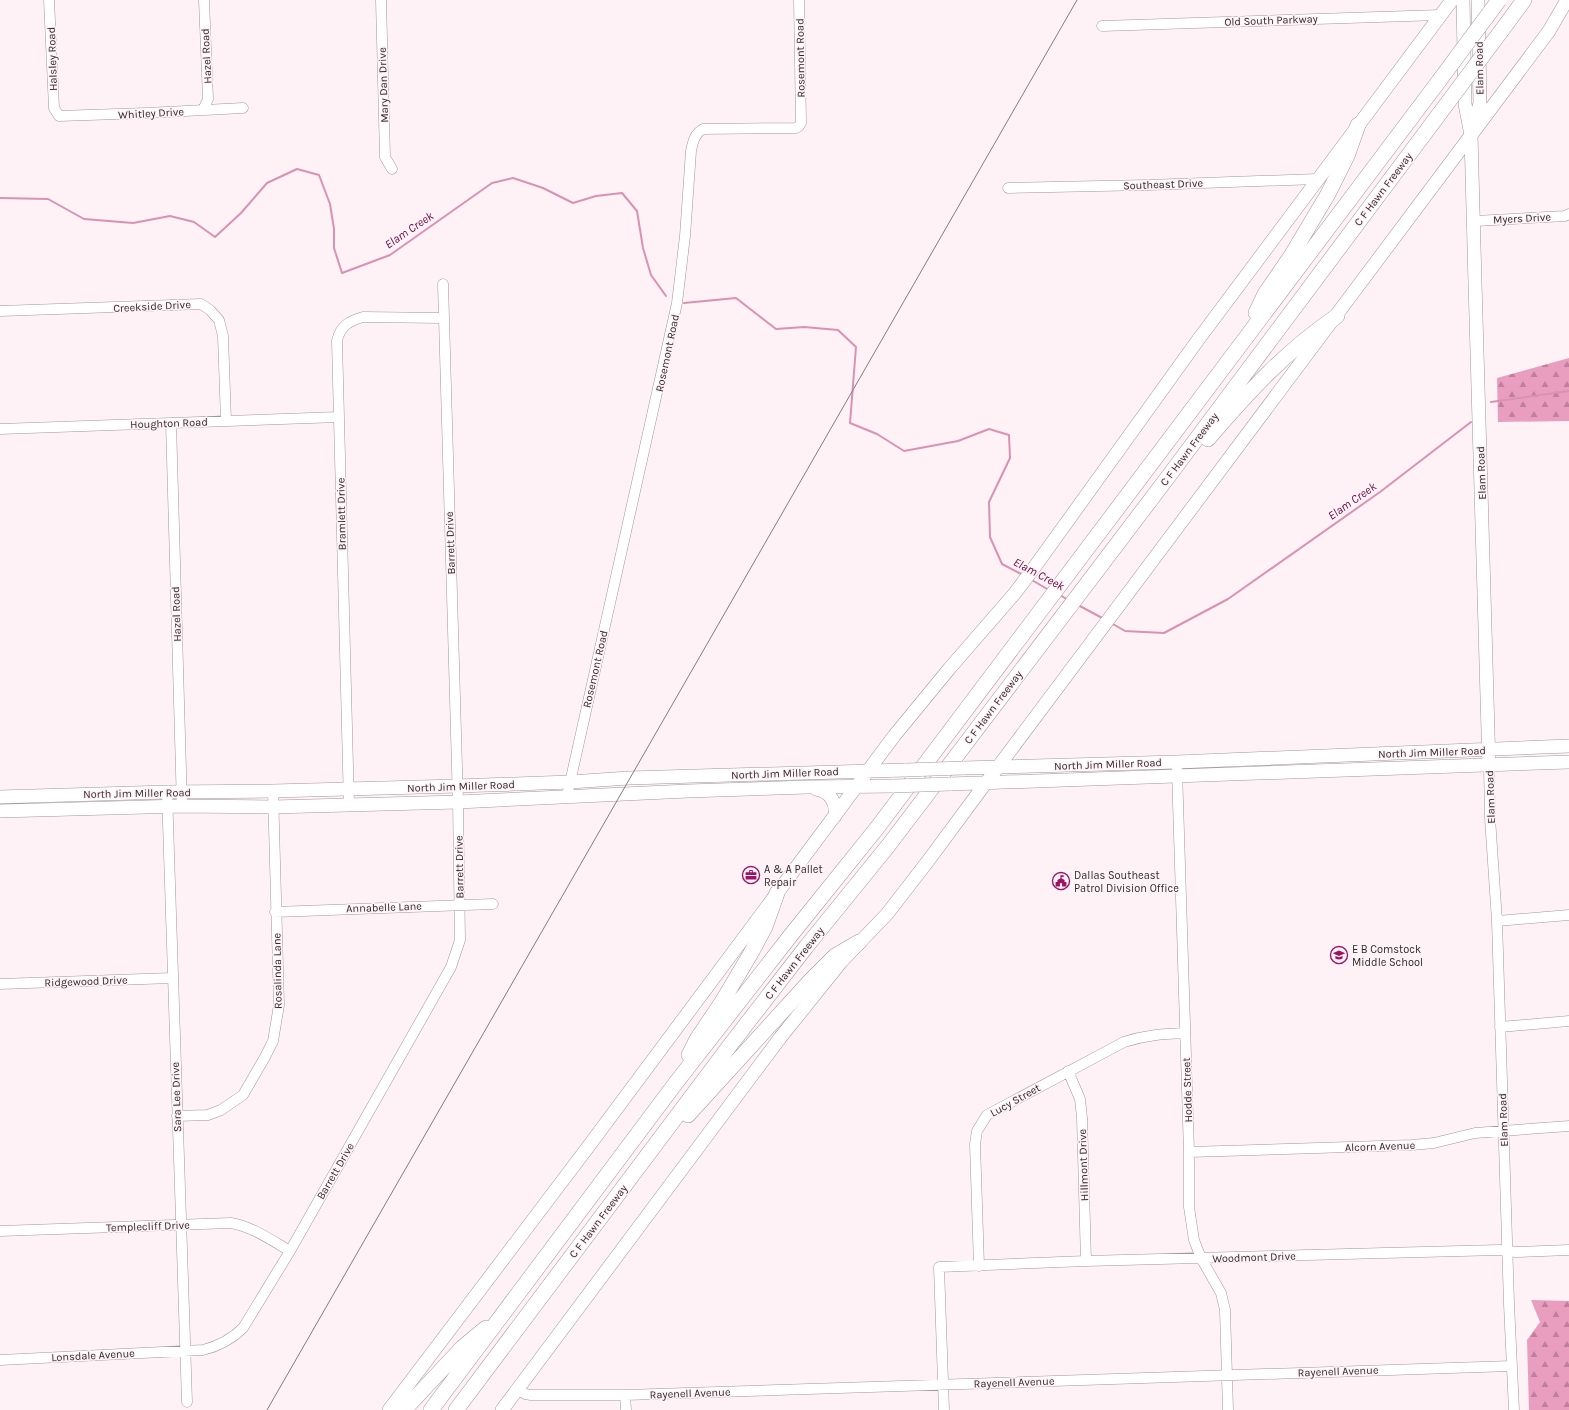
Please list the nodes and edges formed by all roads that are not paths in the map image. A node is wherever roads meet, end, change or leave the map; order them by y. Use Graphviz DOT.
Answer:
graph roads {
  1 [pos="49,0"];
  2 [pos="204,0"];
  3 [pos="381,0"];
  4 [pos="799,0"];
  5 [pos="1452,0"];
  6 [pos="1463,0"];
  7 [pos="1478,0"];
  8 [pos="1499,0"];
  9 [pos="1524,0"];
  10 [pos="1567,0"];
  11 [pos="1440,15"];
  12 [pos="1102,26"];
  13 [pos="243,108"];
  14 [pos="203,110"];
  15 [pos="59,116"];
  16 [pos="1358,125"];
  17 [pos="1471,135"];
  18 [pos="392,169"];
  19 [pos="1317,179"];
  20 [pos="1008,188"];
  21 [pos="1569,214"];
  22 [pos="1474,221"];
  23 [pos="443,284"];
  24 [pos="0,311"];
  25 [pos="1337,316"];
  26 [pos="443,318"];
  27 [pos="1244,341"];
  28 [pos="339,417"];
  29 [pos="226,421"];
  30 [pos="171,423"];
  31 [pos="0,429"];
  32 [pos="1168,477"];
  33 [pos="1569,746"];
  34 [pos="1489,750"];
  35 [pos="1349,755"];
  36 [pos="1283,757"];
  37 [pos="1177,762"];
  38 [pos="1569,762"];
  39 [pos="1109,764"];
  40 [pos="1048,766"];
  41 [pos="1489,766"];
  42 [pos="998,767"];
  43 [pos="868,771"];
  44 [pos="1350,771"];
  45 [pos="1284,773"];
  46 [pos="1177,777"];
  47 [pos="1109,779"];
  48 [pos="570,782"];
  49 [pos="1050,782"];
  50 [pos="985,784"];
  51 [pos="457,786"];
  52 [pos="807,787"];
  53 [pos="856,787"];
  54 [pos="348,790"];
  55 [pos="273,791"];
  56 [pos="168,792"];
  57 [pos="182,792"];
  58 [pos="567,796"];
  59 [pos="0,797"];
  60 [pos="458,802"];
  61 [pos="349,805"];
  62 [pos="168,806"];
  63 [pos="182,806"];
  64 [pos="273,807"];
  65 [pos="0,811"];
  66 [pos="835,816"];
  67 [pos="777,893"];
  68 [pos="459,904"];
  69 [pos="492,904"];
  70 [pos="275,912"];
  71 [pos="1569,915"];
  72 [pos="1497,922"];
  73 [pos="859,942"];
  74 [pos="172,978"];
  75 [pos="0,984"];
  76 [pos="1569,1021"];
  77 [pos="1500,1027"];
  78 [pos="1185,1033"];
  79 [pos="1068,1071"];
  80 [pos="675,1084"];
  81 [pos="177,1116"];
  82 [pos="1569,1126"];
  83 [pos="1504,1131"];
  84 [pos="662,1136"];
  85 [pos="1189,1152"];
  86 [pos="180,1225"];
  87 [pos="0,1231"];
  88 [pos="1508,1250"];
  89 [pos="1569,1250"];
  90 [pos="290,1251"];
  91 [pos="1201,1258"];
  92 [pos="1086,1261"];
  93 [pos="979,1266"];
  94 [pos="502,1315"];
  95 [pos="185,1351"];
  96 [pos="0,1360"];
  97 [pos="1512,1366"];
  98 [pos="1227,1375"];
  99 [pos="943,1384"];
  100 [pos="518,1388"];
  101 [pos="625,1395"];
  102 [pos="187,1402"];
  103 [pos="389,1410"];
  104 [pos="404,1410"];
  105 [pos="431,1410"];
  106 [pos="456,1410"];
  107 [pos="502,1410"];
  108 [pos="626,1410"];
  109 [pos="944,1410"];
  110 [pos="1228,1410"];
  111 [pos="1514,1410"];
  1 -- 15 [label="street, Halsley Road"];
  2 -- 14 [label="street, Hazel Road"];
  3 -- 18 [label="street, Mary Dan Drive"];
  4 -- 48 [label="street, Rosemont Road"];
  5 -- 11 [label="main road"];
  6 -- 17 [label="main road, Elam Road"];
  7 -- 17 [label="main road, Elam Road"];
  8 -- 27 [label="highway, C F Hawn Freeway, bridge"];
  9 -- 32 [label="highway, C F Hawn Freeway, bridge"];
  10 -- 17 [label="main road"];
  11 -- 12 [label="street, Old South Parkway"];
  11 -- 16 [label="main road"];
  13 -- 14 [label="street, Whitley Drive"];
  14 -- 15 [label="street, Whitley Drive"];
  16 -- 19 [label="main road"];
  16 -- 27 [label="highway"];
  17 -- 22 [label="main road, Elam Road"];
  17 -- 25 [label="main road"];
  19 -- 20 [label="street, Southeast Drive"];
  19 -- 43 [label="main road"];
  21 -- 22 [label="street, Myers Drive"];
  22 -- 34 [label="main road, Elam Road"];
  23 -- 26 [label="street, Barrett Drive"];
  24 -- 29 [label="street, Creekside Drive"];
  25 -- 32 [label="highway"];
  25 -- 42 [label="main road"];
  26 -- 28 [label="street, Bramlett Drive"];
  26 -- 51 [label="street, Barrett Drive"];
  27 -- 80 [label="highway, C F Hawn Freeway"];
  28 -- 29 [label="street, Houghton Road"];
  28 -- 54 [label="street, Bramlett Drive"];
  29 -- 30 [label="street, Houghton Road"];
  30 -- 31 [label="street, Houghton Road"];
  30 -- 57 [label="street, Hazel Road"];
  32 -- 84 [label="highway, C F Hawn Freeway"];
  33 -- 34 [label="main road, North Jim Miller Road"];
  34 -- 35 [label="main road, North Jim Miller Road"];
  34 -- 41 [label="main road, Elam Road"];
  35 -- 36 [label="main road, North Jim Miller Road"];
  35 -- 44 [label="main road"];
  36 -- 37 [label="main road, North Jim Miller Road"];
  36 -- 45 [label="main road"];
  37 -- 39 [label="main road, North Jim Miller Road"];
  37 -- 46 [label="street, Hodde Street"];
  38 -- 41 [label="main road, North Jim Miller Road"];
  39 -- 40 [label="main road, North Jim Miller Road"];
  39 -- 47 [label="main road"];
  40 -- 42 [label="main road, North Jim Miller Road"];
  40 -- 49 [label="main road"];
  41 -- 44 [label="main road, North Jim Miller Road"];
  41 -- 72 [label="street, Elam Road"];
  42 -- 43 [label="main road, North Jim Miller Road, bridge"];
  42 -- 50 [label="main road"];
  43 -- 48 [label="main road, North Jim Miller Road"];
  43 -- 53 [label="main road"];
  44 -- 45 [label="main road, North Jim Miller Road"];
  45 -- 46 [label="main road, North Jim Miller Road"];
  46 -- 47 [label="main road, North Jim Miller Road"];
  46 -- 78 [label="street, Hodde Street"];
  47 -- 49 [label="main road, North Jim Miller Road"];
  48 -- 51 [label="main road, North Jim Miller Road"];
  48 -- 58 [label="street, Rosemont Road"];
  49 -- 50 [label="main road, North Jim Miller Road"];
  50 -- 53 [label="main road, North Jim Miller Road, bridge"];
  50 -- 73 [label="main road"];
  51 -- 54 [label="main road, North Jim Miller Road"];
  51 -- 60 [label="street, Barrett Drive"];
  52 -- 53 [label="main road, North Jim Miller Road"];
  52 -- 58 [label="main road, North Jim Miller Road"];
  52 -- 66 [label="main road"];
  53 -- 66 [label="main road"];
  54 -- 55 [label="main road, North Jim Miller Road"];
  54 -- 61 [label="street, Bramlett Drive"];
  55 -- 57 [label="main road, North Jim Miller Road"];
  55 -- 64 [label="street, Rosalinda Lane"];
  56 -- 57 [label="main road, North Jim Miller Road"];
  56 -- 59 [label="main road, North Jim Miller Road"];
  56 -- 62 [label="street, Sara Lee Drive"];
  57 -- 63 [label="street, Hazel Road"];
  58 -- 60 [label="main road, North Jim Miller Road"];
  60 -- 61 [label="main road, North Jim Miller Road"];
  60 -- 68 [label="street, Barrett Drive"];
  61 -- 64 [label="main road, North Jim Miller Road"];
  62 -- 63 [label="main road, North Jim Miller Road"];
  62 -- 65 [label="main road, North Jim Miller Road"];
  62 -- 74 [label="street, Sara Lee Drive"];
  63 -- 64 [label="main road, North Jim Miller Road"];
  64 -- 70 [label="street, Rosalinda Lane"];
  66 -- 67 [label="main road"];
  67 -- 80 [label="highway"];
  67 -- 103 [label="main road"];
  68 -- 69 [label="street, Annabelle Lane"];
  68 -- 70 [label="street, Annabelle Lane"];
  68 -- 90 [label="street, Barrett Drive"];
  70 -- 81 [label="street, Rosalinda Lane"];
  71 -- 72 [label="street"];
  72 -- 77 [label="street, Elam Road"];
  73 -- 84 [label="highway"];
  73 -- 100 [label="main road"];
  74 -- 75 [label="street, Ridgewood Drive"];
  74 -- 81 [label="street, Sara Lee Drive"];
  76 -- 77 [label="street"];
  77 -- 83 [label="street, Elam Road"];
  78 -- 79 [label="street, Lucy Street"];
  78 -- 85 [label="street, Hodde Street"];
  79 -- 92 [label="street, Hillmont Drive"];
  79 -- 93 [label="street, Lucy Street"];
  80 -- 94 [label="highway, C F Hawn Freeway"];
  81 -- 86 [label="street, Sara Lee Drive"];
  82 -- 83 [label="street, Alcorn Avenue"];
  83 -- 85 [label="street, Alcorn Avenue"];
  83 -- 88 [label="street, Elam Road"];
  84 -- 106 [label="highway, C F Hawn Freeway"];
  85 -- 91 [label="street, Hodde Street"];
  86 -- 87 [label="street, Templecliff Drive"];
  86 -- 90 [label="street, Templecliff Drive"];
  86 -- 95 [label="street, Sara Lee Drive"];
  88 -- 89 [label="street, Woodmont Drive"];
  88 -- 91 [label="street, Woodmont Drive"];
  88 -- 97 [label="street, Elam Road"];
  90 -- 95 [label="street, Barrett Drive"];
  91 -- 92 [label="street, Woodmont Drive"];
  91 -- 98 [label="street, Hodde Street"];
  92 -- 93 [label="street, Woodmont Drive"];
  93 -- 99 [label="street, Woodmont Drive"];
  94 -- 104 [label="highway"];
  94 -- 105 [label="highway, C F Hawn Freeway"];
  95 -- 96 [label="street, Lonsdale Avenue"];
  95 -- 102 [label="street, Sara Lee Drive"];
  97 -- 98 [label="street, Rayenell Avenue"];
  97 -- 111 [label="street, Elam Road"];
  98 -- 99 [label="street, Rayenell Avenue"];
  98 -- 110 [label="street, Hodde Street"];
  99 -- 101 [label="street, Rayenell Avenue"];
  99 -- 109 [label="street"];
  100 -- 101 [label="street, Rayenell Avenue"];
  100 -- 107 [label="main road"];
  101 -- 108 [label="street"];
}
